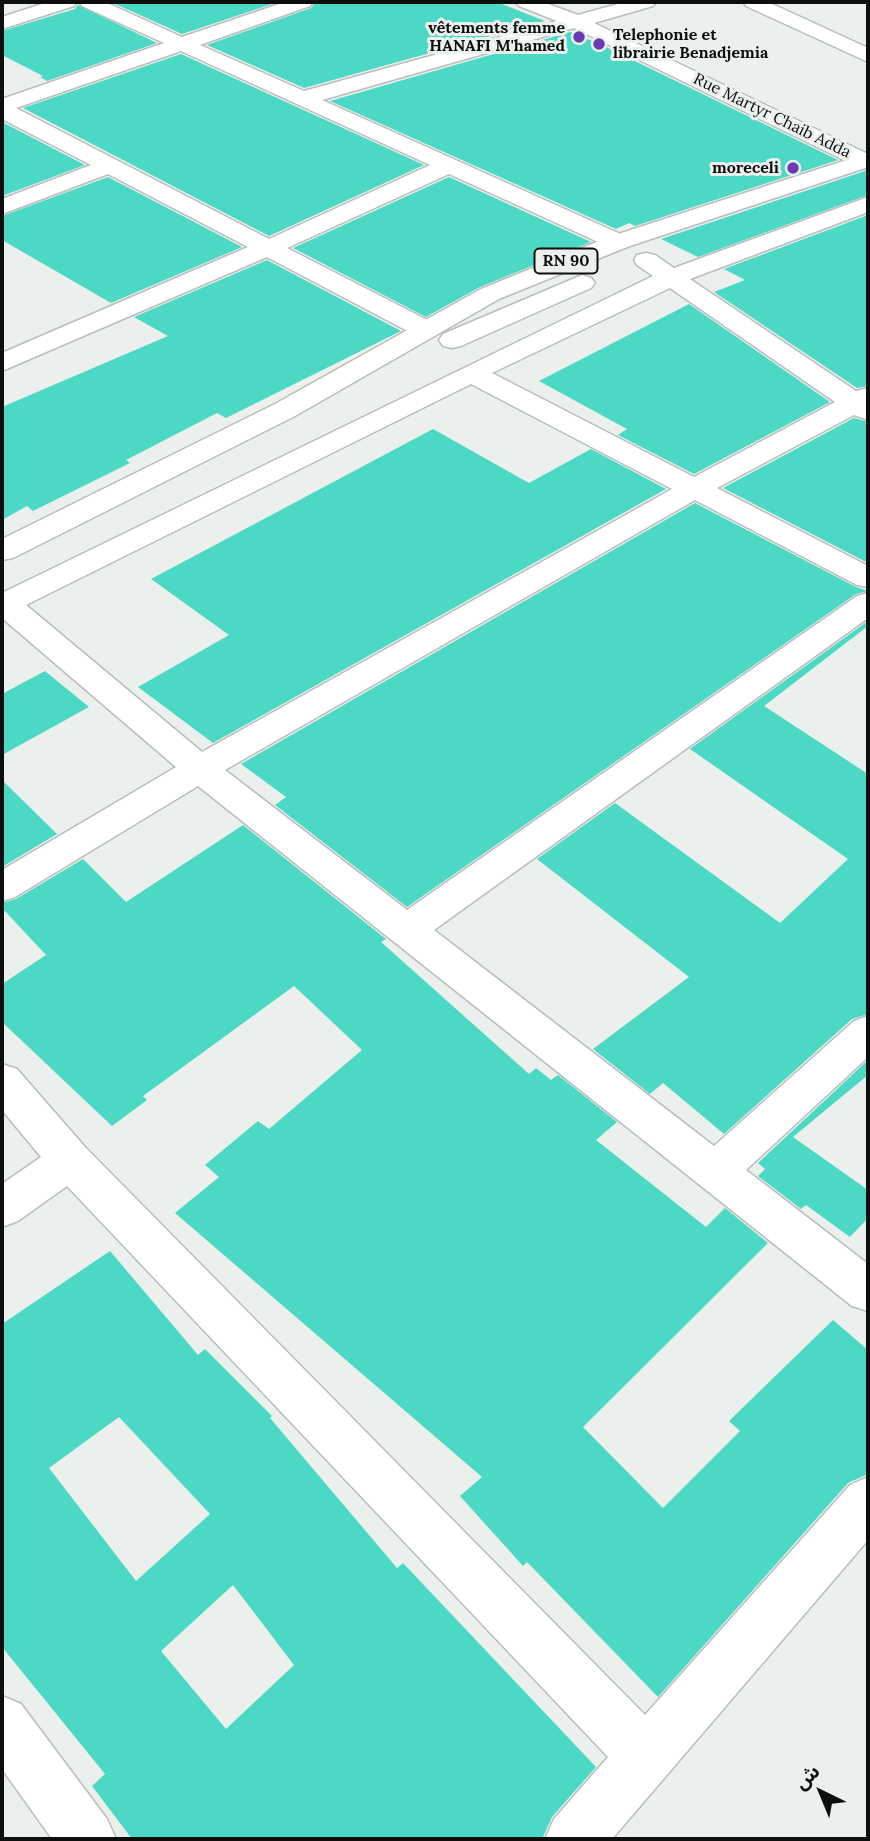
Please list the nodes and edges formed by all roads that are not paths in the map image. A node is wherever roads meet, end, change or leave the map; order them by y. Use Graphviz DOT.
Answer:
graph roads {
  1 [pos="67,2"];
  2 [pos="89,2"];
  3 [pos="303,2"];
  4 [pos="526,2"];
  5 [pos="646,2"];
  6 [pos="753,2"];
  7 [pos="575,21"];
  8 [pos="2,23"];
  9 [pos="858,28"];
  10 [pos="826,37"];
  11 [pos="183,43"];
  12 [pos="868,56"];
  13 [pos="303,98"];
  14 [pos="2,108"];
  15 [pos="450,165"];
  16 [pos="109,166"];
  17 [pos="867,167"];
  18 [pos="827,196"];
  19 [pos="2,207"];
  20 [pos="863,211"];
  21 [pos="618,242"];
  22 [pos="268,248"];
  23 [pos="676,258"];
  24 [pos="426,330"];
  25 [pos="2,363"];
  26 [pos="471,373"];
  27 [pos="864,404"];
  28 [pos="285,410"];
  29 [pos="695,488"];
  30 [pos="2,551"];
  31 [pos="868,578"];
  32 [pos="868,603"];
  33 [pos="4,604"];
  34 [pos="200,769"];
  35 [pos="2,887"];
  36 [pos="406,930"];
  37 [pos="868,1032"];
  38 [pos="2,1081"];
  39 [pos="70,1160"];
  40 [pos="715,1172"];
  41 [pos="2,1208"];
  42 [pos="868,1291"];
  43 [pos="868,1502"];
  44 [pos="2,1723"];
  45 [pos="647,1757"];
  46 [pos="87,1839"];
  47 [pos="574,1839"];
  1 -- 8 [label="street"];
  2 -- 11 [label="street"];
  3 -- 11 [label="street"];
  4 -- 7 [label="street, Rue Martyr Chaib Adda"];
  5 -- 7 [label="street"];
  6 -- 10 [label="street"];
  7 -- 13 [label="street"];
  7 -- 17 [label="street, Rue Martyr Chaib Adda"];
  9 -- 10 [label="street"];
  10 -- 12 [label="street"];
  11 -- 13 [label="street"];
  11 -- 14 [label="street"];
  13 -- 15 [label="street"];
  14 -- 16 [label="street"];
  15 -- 21 [label="street"];
  15 -- 22 [label="street"];
  16 -- 19 [label="street"];
  16 -- 22 [label="street"];
  17 -- 18 [label="street"];
  17 -- 21 [label="street, RN 90"];
  18 -- 20 [label="street"];
  18 -- 23 [label="street"];
  20 -- 23 [label="street"];
  21 -- 24 [label="street, RN 90"];
  22 -- 24 [label="street"];
  22 -- 25 [label="street"];
  23 -- 26 [label="street"];
  23 -- 27 [label="street"];
  23 -- 28 [label="street, RN 90"];
  24 -- 28 [label="street, RN 90"];
  26 -- 29 [label="street"];
  26 -- 33 [label="street"];
  27 -- 29 [label="street"];
  28 -- 30 [label="street, RN 90"];
  29 -- 31 [label="street"];
  29 -- 34 [label="street"];
  32 -- 36 [label="street"];
  33 -- 34 [label="street"];
  34 -- 35 [label="street"];
  34 -- 36 [label="street"];
  36 -- 40 [label="street"];
  37 -- 40 [label="street"];
  38 -- 39 [label="street"];
  39 -- 41 [label="street"];
  39 -- 45 [label="street"];
  40 -- 42 [label="street"];
  43 -- 45 [label="street"];
  44 -- 46 [label="street"];
  45 -- 47 [label="street"];
}
